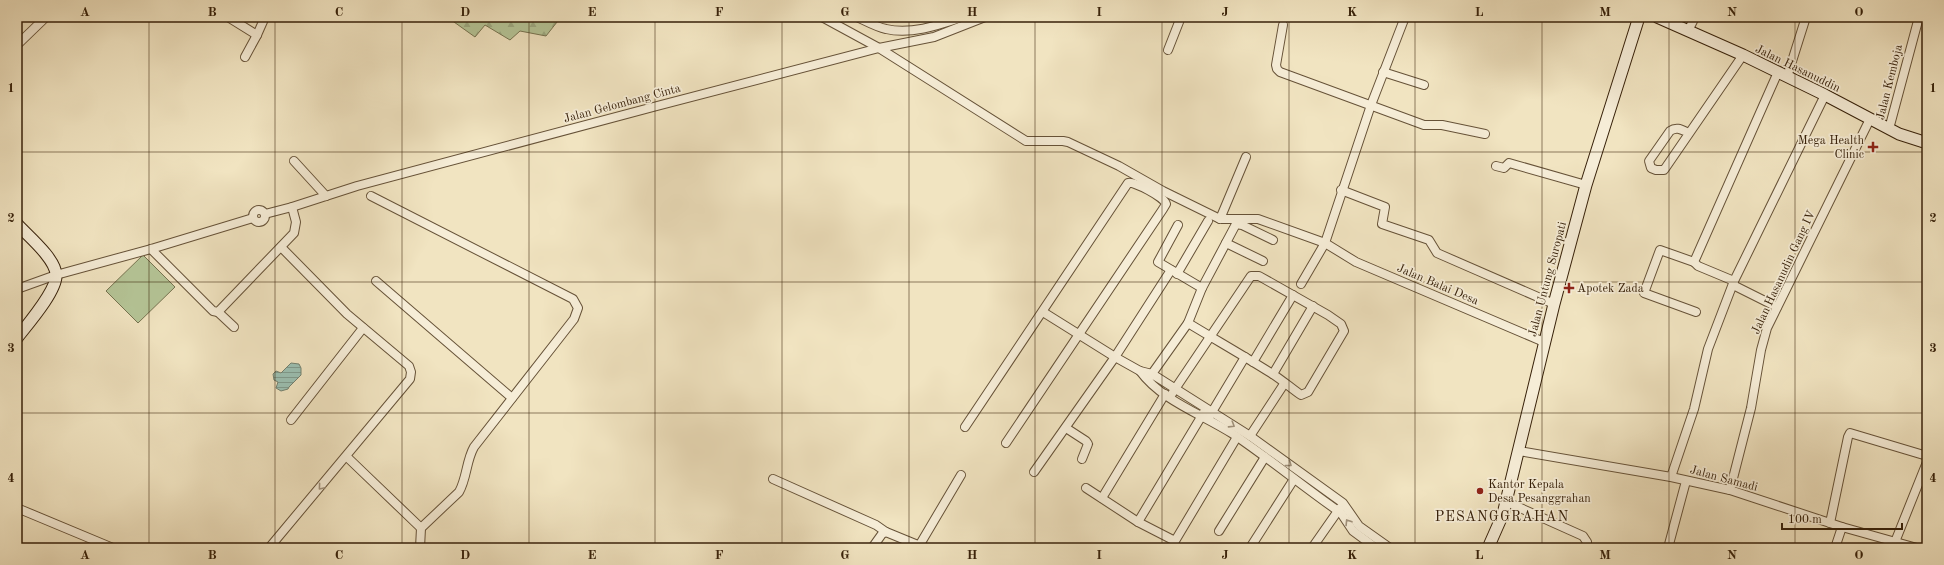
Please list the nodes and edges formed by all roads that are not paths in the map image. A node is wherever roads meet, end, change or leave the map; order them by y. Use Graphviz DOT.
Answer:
graph roads {
  1 [pos="46,17"];
  2 [pos="228,17"];
  3 [pos="265,17"];
  4 [pos="822,17"];
  5 [pos="857,17"];
  6 [pos="963,17"];
  7 [pos="985,17"];
  8 [pos="1181,17"];
  9 [pos="1405,17"];
  10 [pos="1639,17"];
  11 [pos="1657,17"];
  12 [pos="1695,17"];
  13 [pos="1806,17"];
  14 [pos="1919,17"];
  15 [pos="1283,25"];
  16 [pos="1688,31"];
  17 [pos="257,35"];
  18 [pos="17,45"];
  19 [pos="880,48"];
  20 [pos="1168,50"];
  21 [pos="1743,55"];
  22 [pos="245,57"];
  23 [pos="1383,72"];
  24 [pos="1782,74"];
  25 [pos="1424,85"];
  26 [pos="1825,95"];
  27 [pos="1371,105"];
  28 [pos="1870,119"];
  29 [pos="1889,129"];
  30 [pos="1689,133"];
  31 [pos="1486,134"];
  32 [pos="1927,143"];
  33 [pos="1246,158"];
  34 [pos="294,161"];
  35 [pos="1496,166"];
  36 [pos="1586,185"];
  37 [pos="1341,190"];
  38 [pos="326,196"];
  39 [pos="371,196"];
  40 [pos="292,207"];
  41 [pos="1220,219"];
  42 [pos="1208,221"];
  43 [pos="17,224"];
  44 [pos="1178,225"];
  45 [pos="1273,240"];
  46 [pos="1226,243"];
  47 [pos="1325,243"];
  48 [pos="281,247"];
  49 [pos="151,249"];
  50 [pos="1263,261"];
  51 [pos="1694,262"];
  52 [pos="1174,272"];
  53 [pos="56,275"];
  54 [pos="376,281"];
  55 [pos="1733,283"];
  56 [pos="1301,284"];
  57 [pos="1202,288"];
  58 [pos="17,289"];
  59 [pos="1294,295"];
  60 [pos="1554,304"];
  61 [pos="1313,306"];
  62 [pos="1777,307"];
  63 [pos="218,312"];
  64 [pos="1043,312"];
  65 [pos="1696,312"];
  66 [pos="1188,323"];
  67 [pos="234,327"];
  68 [pos="363,328"];
  69 [pos="1080,335"];
  70 [pos="1210,337"];
  71 [pos="17,338"];
  72 [pos="1544,342"];
  73 [pos="1115,357"];
  74 [pos="1245,357"];
  75 [pos="1253,362"];
  76 [pos="1273,374"];
  77 [pos="1149,378"];
  78 [pos="1284,384"];
  79 [pos="1175,389"];
  80 [pos="1167,396"];
  81 [pos="512,398"];
  82 [pos="1207,414"];
  83 [pos="291,420"];
  84 [pos="965,427"];
  85 [pos="1066,428"];
  86 [pos="1250,436"];
  87 [pos="1237,437"];
  88 [pos="1006,443"];
  89 [pos="1519,451"];
  90 [pos="1272,452"];
  91 [pos="1927,456"];
  92 [pos="347,457"];
  93 [pos="1266,458"];
  94 [pos="1082,459"];
  95 [pos="1927,462"];
  96 [pos="1034,472"];
  97 [pos="961,475"];
  98 [pos="1670,477"];
  99 [pos="773,479"];
  100 [pos="1294,479"];
  101 [pos="1686,481"];
  102 [pos="1086,488"];
  103 [pos="1730,490"];
  104 [pos="1102,498"];
  105 [pos="1507,502"];
  106 [pos="1343,503"];
  107 [pos="17,508"];
  108 [pos="1338,511"];
  109 [pos="1138,522"];
  110 [pos="1830,523"];
  111 [pos="1842,527"];
  112 [pos="421,528"];
  113 [pos="1219,531"];
  114 [pos="887,532"];
  115 [pos="1895,542"];
  116 [pos="922,547"];
  117 [pos="113,548"];
  118 [pos="269,548"];
  119 [pos="420,548"];
  120 [pos="872,548"];
  121 [pos="1250,548"];
  122 [pos="1312,548"];
  123 [pos="1376,548"];
  124 [pos="1390,548"];
  125 [pos="1488,548"];
  126 [pos="1585,548"];
  127 [pos="1668,548"];
  128 [pos="1835,548"];
  129 [pos="1917,548"];
  1 -- 18 [label="street"];
  2 -- 17 [label="street"];
  3 -- 17 [label="street"];
  4 -- 19 [label="street"];
  5 -- 6 [label="street"];
  7 -- 19 [label="street, Jalan Gelombang Cinta"];
  8 -- 20 [label="street"];
  9 -- 23 [label="street"];
  10 -- 36 [label="main road, Jalan Untung Suropati"];
  11 -- 16 [label="main road, Jalan Hasanuddin"];
  12 -- 16 [label="street"];
  13 -- 24 [label="street"];
  14 -- 29 [label="street, Jalan Kemboja"];
  15 -- 27 [label="street"];
  16 -- 21 [label="main road, Jalan Hasanuddin"];
  17 -- 22 [label="street"];
  19 -- 38 [label="street, Jalan Gelombang Cinta"];
  19 -- 41 [label="street"];
  21 -- 24 [label="main road, Jalan Hasanuddin"];
  21 -- 30 [label="street"];
  23 -- 25 [label="street"];
  23 -- 27 [label="street"];
  24 -- 26 [label="main road, Jalan Hasanuddin"];
  24 -- 51 [label="street"];
  26 -- 28 [label="main road, Jalan Hasanuddin"];
  26 -- 55 [label="street"];
  27 -- 31 [label="street"];
  27 -- 37 [label="street"];
  28 -- 29 [label="main road, Jalan Hasanuddin"];
  28 -- 62 [label="street, Jalan Hasanudin Gang IV"];
  29 -- 32 [label="main road, Jalan Hasanuddin"];
  30 -- 30 [label="street"];
  33 -- 41 [label="street"];
  34 -- 38 [label="street"];
  35 -- 36 [label="street"];
  36 -- 60 [label="main road, Jalan Untung Suropati"];
  37 -- 47 [label="street"];
  37 -- 60 [label="street"];
  38 -- 40 [label="street, Jalan Gelombang Cinta"];
  39 -- 81 [label="street"];
  40 -- 48 [label="street"];
  40 -- 49 [label="street, Jalan Gelombang Cinta"];
  41 -- 47 [label="street, Jalan Balai Desa"];
  42 -- 52 [label="street"];
  43 -- 53 [label="main road"];
  44 -- 52 [label="street"];
  45 -- 46 [label="street"];
  46 -- 50 [label="street"];
  46 -- 57 [label="street"];
  47 -- 56 [label="street"];
  47 -- 72 [label="street, Jalan Balai Desa"];
  48 -- 63 [label="street"];
  48 -- 68 [label="street"];
  49 -- 53 [label="street"];
  49 -- 63 [label="street"];
  51 -- 55 [label="street"];
  51 -- 65 [label="street"];
  52 -- 57 [label="street"];
  52 -- 73 [label="street"];
  53 -- 58 [label="street"];
  53 -- 71 [label="main road"];
  54 -- 81 [label="street"];
  55 -- 62 [label="street"];
  55 -- 98 [label="street"];
  57 -- 66 [label="street"];
  59 -- 61 [label="street"];
  59 -- 70 [label="street"];
  59 -- 75 [label="street"];
  60 -- 72 [label="main road, Jalan Untung Suropati"];
  61 -- 76 [label="street"];
  61 -- 78 [label="street"];
  62 -- 103 [label="street, Jalan Hasanudin Gang IV"];
  63 -- 67 [label="street"];
  64 -- 69 [label="street"];
  64 -- 69 [label="street"];
  64 -- 84 [label="street"];
  66 -- 70 [label="street"];
  66 -- 77 [label="street"];
  68 -- 83 [label="street"];
  68 -- 92 [label="street"];
  69 -- 73 [label="street"];
  69 -- 88 [label="street"];
  70 -- 74 [label="street"];
  70 -- 79 [label="street"];
  72 -- 89 [label="main road, Jalan Untung Suropati"];
  73 -- 77 [label="street"];
  73 -- 85 [label="street"];
  74 -- 75 [label="street"];
  74 -- 82 [label="street"];
  75 -- 76 [label="street"];
  76 -- 78 [label="street"];
  77 -- 79 [label="street"];
  77 -- 80 [label="street"];
  78 -- 86 [label="street"];
  79 -- 80 [label="street"];
  79 -- 82 [label="street"];
  80 -- 82 [label="street"];
  80 -- 104 [label="street"];
  81 -- 112 [label="street"];
  82 -- 86 [label="street, one-way"];
  82 -- 87 [label="street"];
  82 -- 109 [label="street"];
  85 -- 94 [label="street"];
  85 -- 96 [label="street"];
  86 -- 90 [label="street"];
  87 -- 93 [label="street"];
  87 -- 109 [label="street"];
  89 -- 98 [label="street, Jalan Samadi"];
  89 -- 105 [label="main road, Jalan Untung Suropati"];
  90 -- 93 [label="street"];
  90 -- 106 [label="street, one-way"];
  91 -- 110 [label="street"];
  92 -- 112 [label="street"];
  92 -- 118 [label="street, one-way"];
  93 -- 100 [label="street"];
  93 -- 113 [label="street"];
  95 -- 115 [label="street"];
  97 -- 116 [label="street"];
  98 -- 101 [label="street, Jalan Samadi"];
  99 -- 114 [label="street"];
  100 -- 108 [label="street"];
  100 -- 121 [label="street"];
  101 -- 103 [label="street, Jalan Samadi"];
  101 -- 127 [label="street"];
  102 -- 104 [label="street"];
  103 -- 110 [label="street, Jalan Samadi"];
  104 -- 109 [label="street"];
  105 -- 125 [label="main road, Jalan Untung Suropati"];
  105 -- 126 [label="street"];
  106 -- 108 [label="street"];
  106 -- 124 [label="street"];
  107 -- 117 [label="street"];
  108 -- 122 [label="street"];
  123 -- 108 [label="street, one-way"];
  110 -- 111 [label="street, Jalan Samadi"];
  111 -- 115 [label="street, Jalan Samadi"];
  111 -- 128 [label="street"];
  112 -- 119 [label="street"];
  114 -- 116 [label="street"];
  114 -- 120 [label="street"];
  115 -- 129 [label="street, Jalan Samadi"];
}
